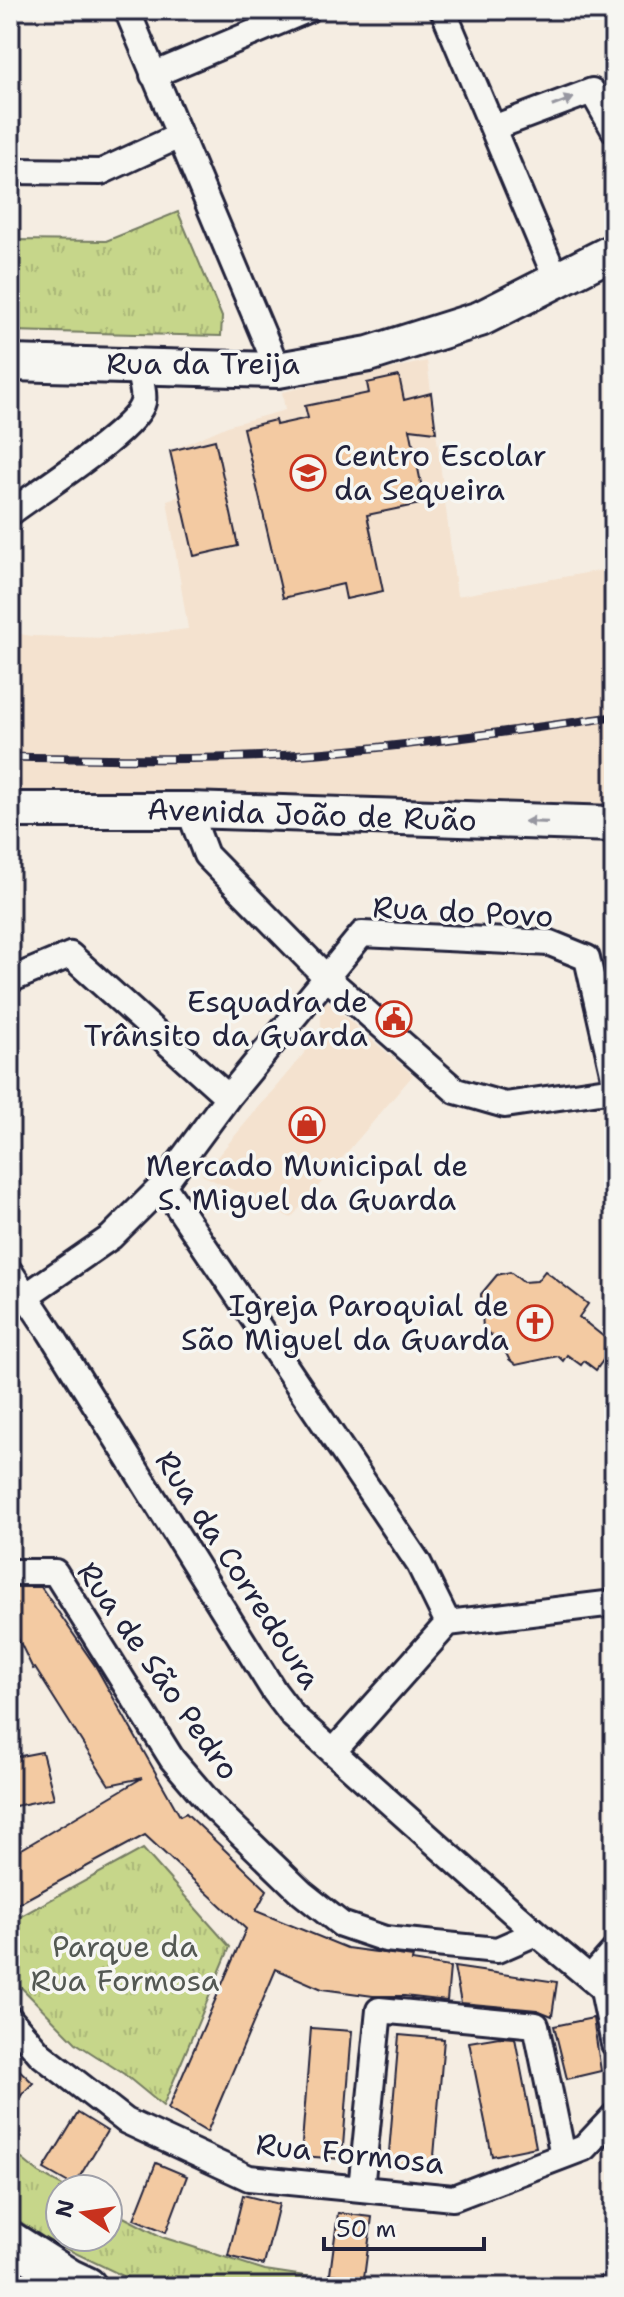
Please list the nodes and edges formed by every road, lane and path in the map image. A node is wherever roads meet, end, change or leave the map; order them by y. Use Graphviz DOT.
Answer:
graph roads {
  1 [pos="127,10"];
  2 [pos="307,10"];
  3 [pos="443,10"];
  4 [pos="153,75"];
  5 [pos="493,128"];
  6 [pos="614,130"];
  7 [pos="179,136"];
  8 [pos="10,171"];
  9 [pos="614,251"];
  10 [pos="557,281"];
  11 [pos="10,363"];
  12 [pos="137,365"];
  13 [pos="278,370"];
  14 [pos="10,513"];
  15 [pos="10,810"];
  16 [pos="189,810"];
  17 [pos="614,824"];
  18 [pos="325,976"];
  19 [pos="10,980"];
  20 [pos="614,1077"];
  21 [pos="614,1089"];
  22 [pos="228,1097"];
  23 [pos="163,1185"];
  24 [pos="10,1272"];
  25 [pos="18,1302"];
  26 [pos="10,1572"];
  27 [pos="614,1603"];
  28 [pos="448,1623"];
  29 [pos="333,1752"];
  30 [pos="536,1933"];
  31 [pos="614,1951"];
  32 [pos="603,1988"];
  33 [pos="10,2019"];
  34 [pos="614,2044"];
  35 [pos="614,2116"];
  36 [pos="563,2156"];
  37 [pos="361,2189"];
  38 [pos="10,2241"];
  39 [pos="87,2287"];
  1 -- 4 [label="street"];
  2 -- 4 [label="street"];
  3 -- 5 [label="street"];
  4 -- 7 [label="street"];
  5 -- 6 [label="street, one-way"];
  5 -- 10 [label="street"];
  7 -- 8 [label="street"];
  7 -- 13 [label="street"];
  9 -- 10 [label="street, Rua da Treija"];
  10 -- 13 [label="street, Rua da Treija"];
  11 -- 12 [label="street, Rua da Treija"];
  12 -- 13 [label="street, Rua da Treija"];
  12 -- 14 [label="street"];
  15 -- 16 [label="street, Avenida João de Ruão"];
  17 -- 16 [label="street, Avenida João de Ruão, one-way"];
  16 -- 18 [label="street"];
  18 -- 20 [label="street, Rua do Povo"];
  18 -- 21 [label="street"];
  18 -- 22 [label="street"];
  19 -- 22 [label="street"];
  22 -- 23 [label="street"];
  23 -- 25 [label="street"];
  23 -- 28 [label="street"];
  24 -- 25 [label="street, Rua da Corredoura"];
  25 -- 29 [label="street, Rua da Corredoura"];
  26 -- 30 [label="street, Rua de São Pedro"];
  27 -- 28 [label="street"];
  28 -- 29 [label="street"];
  29 -- 30 [label="street, Rua da Corredoura"];
  30 -- 32 [label="street, Rua da Corredoura"];
  31 -- 32 [label="street"];
  32 -- 34 [label="street"];
  33 -- 37 [label="street, Rua Formosa"];
  35 -- 36 [label="street, Rua Formosa"];
  36 -- 37 [label="street, Rua Formosa"];
  36 -- 37 [label="street"];
  38 -- 39 [label="main road"];
}
